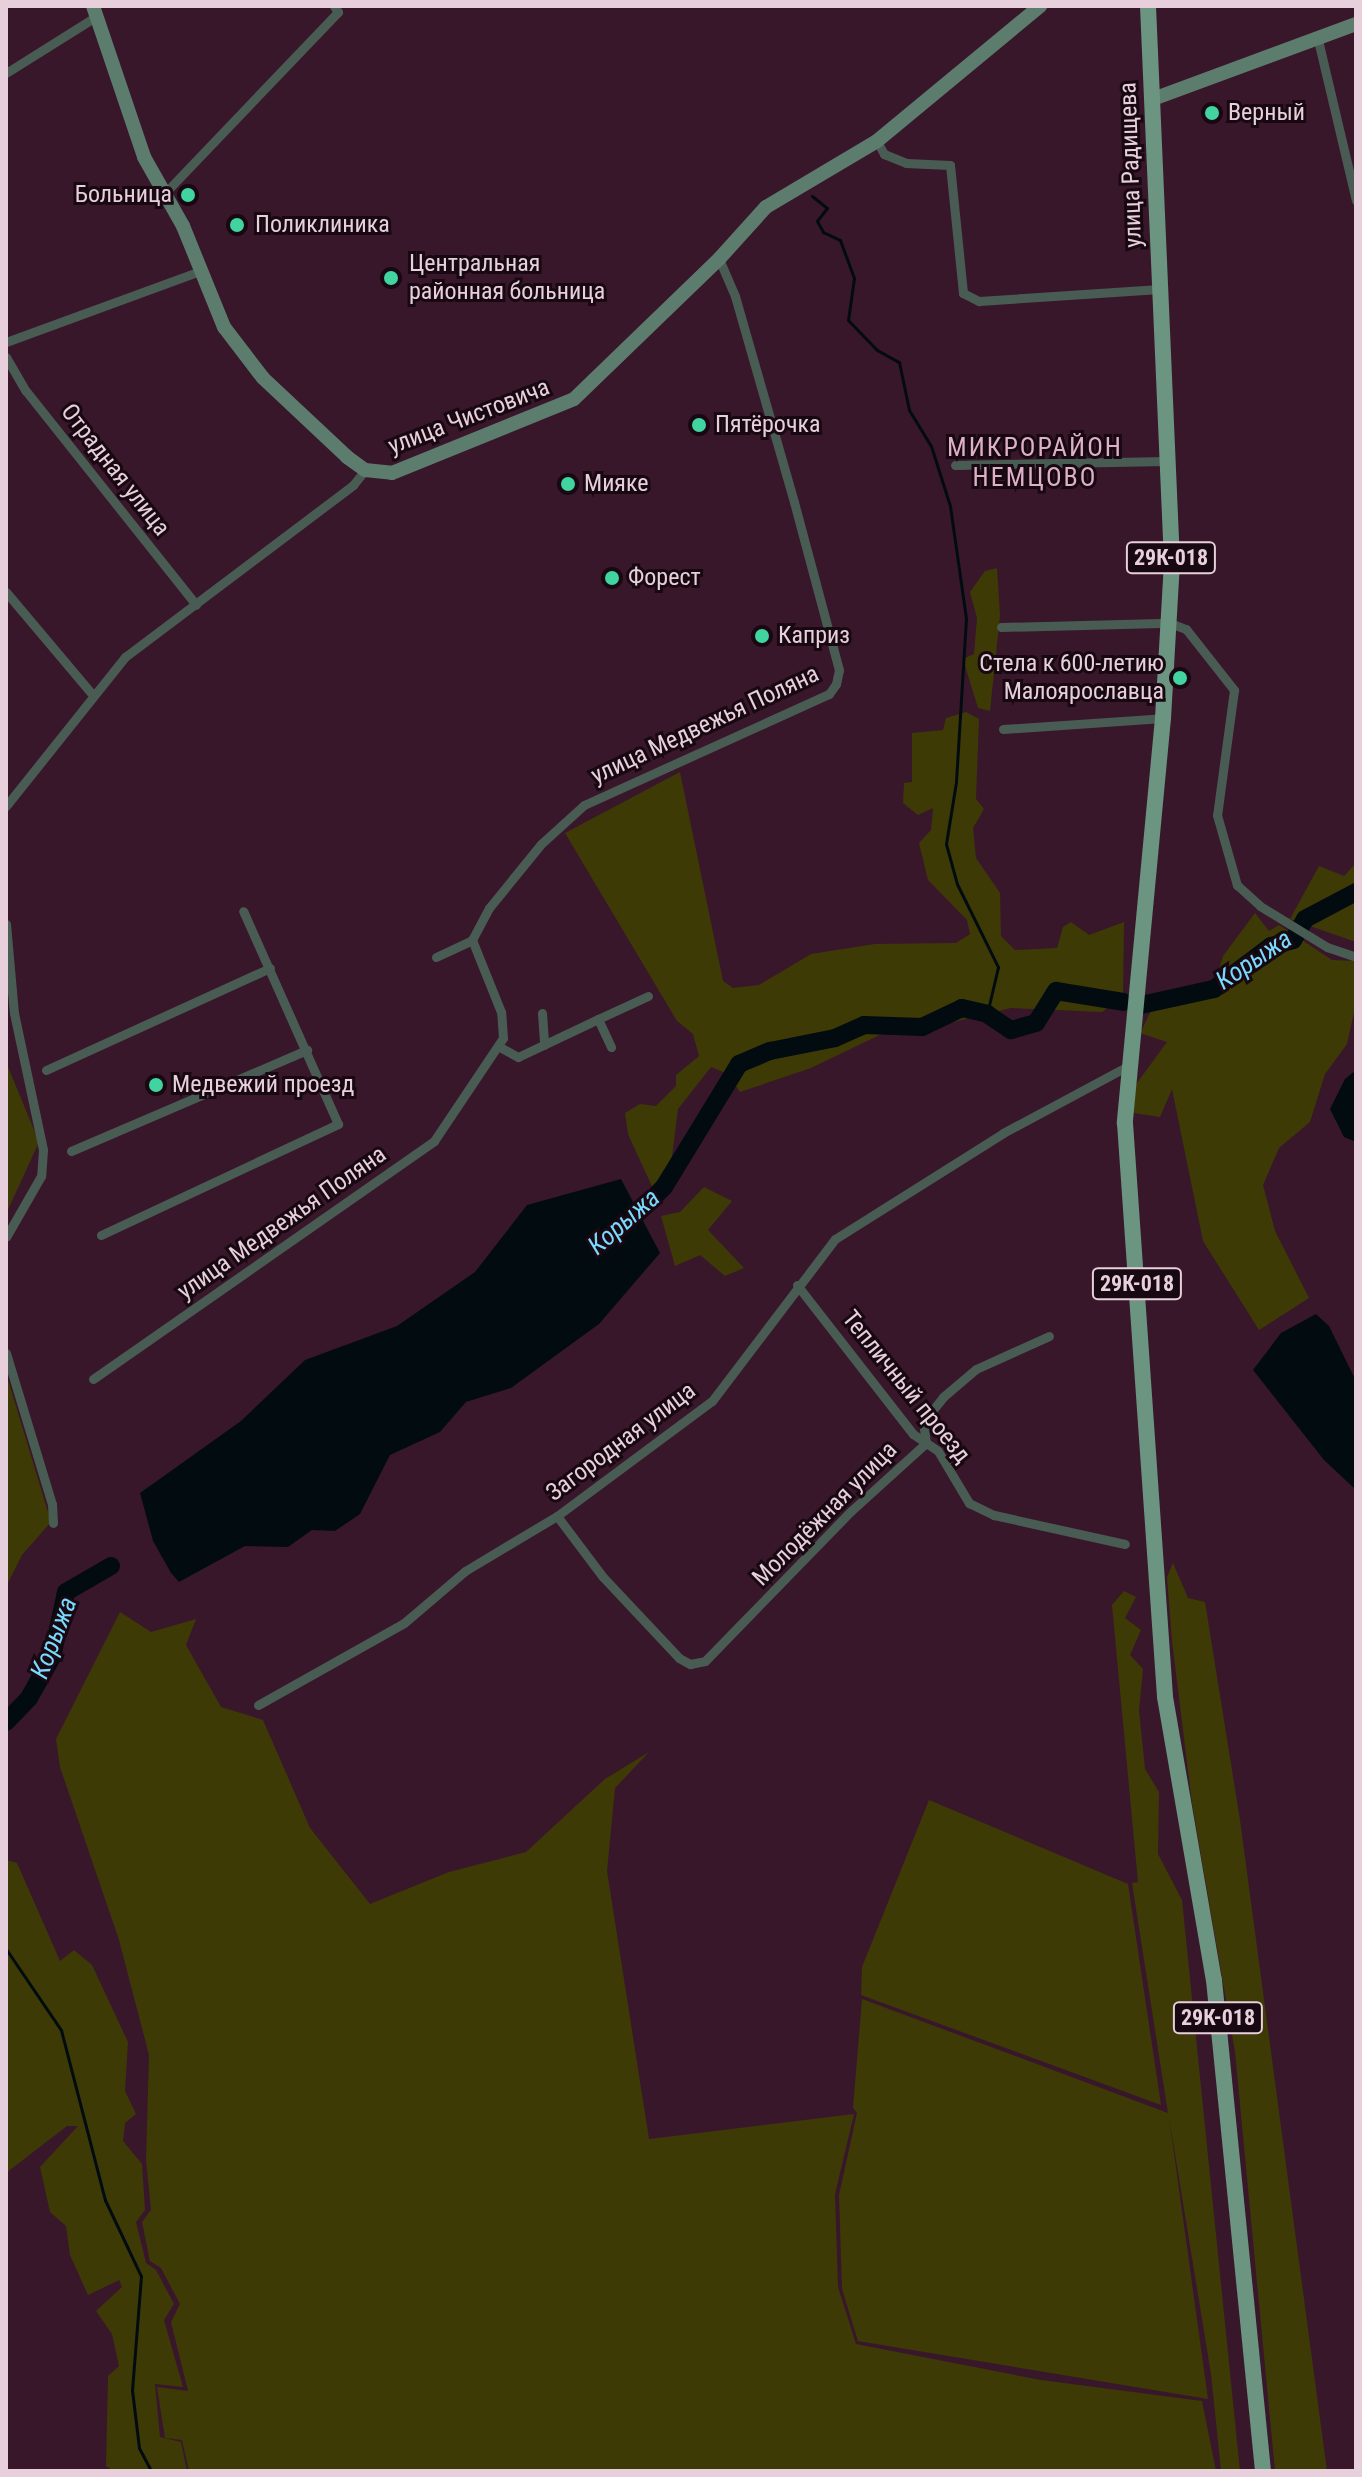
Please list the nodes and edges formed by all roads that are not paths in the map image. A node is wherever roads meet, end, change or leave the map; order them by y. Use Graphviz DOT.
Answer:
graph roads {
  1 [pos="1040,6"];
  2 [pos="1148,6"];
  3 [pos="336,9"];
  4 [pos="95,11"];
  5 [pos="1356,24"];
  6 [pos="1318,40"];
  7 [pos="6,73"];
  8 [pos="1153,99"];
  9 [pos="877,141"];
  10 [pos="164,194"];
  11 [pos="1356,200"];
  12 [pos="719,259"];
  13 [pos="200,271"];
  14 [pos="1160,289"];
  15 [pos="6,342"];
  16 [pos="6,357"];
  17 [pos="1167,461"];
  18 [pos="955,465"];
  19 [pos="365,470"];
  20 [pos="6,592"];
  21 [pos="196,605"];
  22 [pos="1170,623"];
  23 [pos="1001,627"];
  24 [pos="91,693"];
  25 [pos="1163,718"];
  26 [pos="1003,729"];
  27 [pos="6,806"];
  28 [pos="243,911"];
  29 [pos="6,924"];
  30 [pos="472,940"];
  31 [pos="436,957"];
  32 [pos="1356,957"];
  33 [pos="270,968"];
  34 [pos="648,996"];
  35 [pos="542,1013"];
  36 [pos="598,1019"];
  37 [pos="544,1045"];
  38 [pos="498,1046"];
  39 [pos="611,1047"];
  40 [pos="307,1050"];
  41 [pos="1128,1066"];
  42 [pos="46,1070"];
  43 [pos="71,1151"];
  44 [pos="101,1235"];
  45 [pos="6,1237"];
  46 [pos="797,1285"];
  47 [pos="1049,1336"];
  48 [pos="6,1353"];
  49 [pos="93,1379"];
  50 [pos="926,1443"];
  51 [pos="557,1516"];
  52 [pos="53,1523"];
  53 [pos="1125,1544"];
  54 [pos="258,1705"];
  55 [pos="1263,2471"];
  1 -- 9 [label="street, улица Чистовича"];
  2 -- 8 [label="main road, улица Радищева"];
  3 -- 10 [label="street"];
  4 -- 7 [label="street"];
  4 -- 10 [label="street, улица Чистовича"];
  5 -- 6 [label="street"];
  6 -- 8 [label="street"];
  6 -- 11 [label="street"];
  8 -- 14 [label="main road, улица Радищева"];
  9 -- 12 [label="street, улица Чистовича"];
  9 -- 14 [label="street"];
  10 -- 13 [label="street, улица Чистовича"];
  12 -- 19 [label="street, улица Чистовича"];
  12 -- 30 [label="street, улица Медвежья Поляна"];
  13 -- 15 [label="street"];
  13 -- 19 [label="street, улица Чистовича"];
  14 -- 17 [label="main road, улица Радищева / 29К-018"];
  16 -- 21 [label="street, Отрадная улица"];
  17 -- 18 [label="street"];
  17 -- 22 [label="main road, 29К-018"];
  19 -- 21 [label="street"];
  20 -- 24 [label="street"];
  21 -- 24 [label="street"];
  22 -- 23 [label="street"];
  22 -- 25 [label="main road, 29К-018"];
  22 -- 32 [label="street"];
  24 -- 27 [label="street"];
  25 -- 26 [label="street"];
  25 -- 41 [label="main road, 29К-018"];
  28 -- 33 [label="street"];
  29 -- 45 [label="street"];
  30 -- 31 [label="street"];
  30 -- 38 [label="street"];
  33 -- 40 [label="street"];
  33 -- 42 [label="street"];
  34 -- 36 [label="street"];
  35 -- 37 [label="street"];
  36 -- 37 [label="street"];
  36 -- 39 [label="street"];
  37 -- 38 [label="street"];
  38 -- 49 [label="street, улица Медвежья Поляна"];
  40 -- 43 [label="street"];
  40 -- 44 [label="street"];
  41 -- 46 [label="street, Загородная улица"];
  41 -- 55 [label="main road, 29К-018"];
  46 -- 50 [label="street, Тепличный проезд"];
  46 -- 51 [label="street, Загородная улица"];
  47 -- 50 [label="street, Молодёжная улица"];
  48 -- 52 [label="street"];
  50 -- 51 [label="street, Молодёжная улица"];
  50 -- 53 [label="street, Тепличный проезд"];
  51 -- 54 [label="street, Загородная улица"];
}
